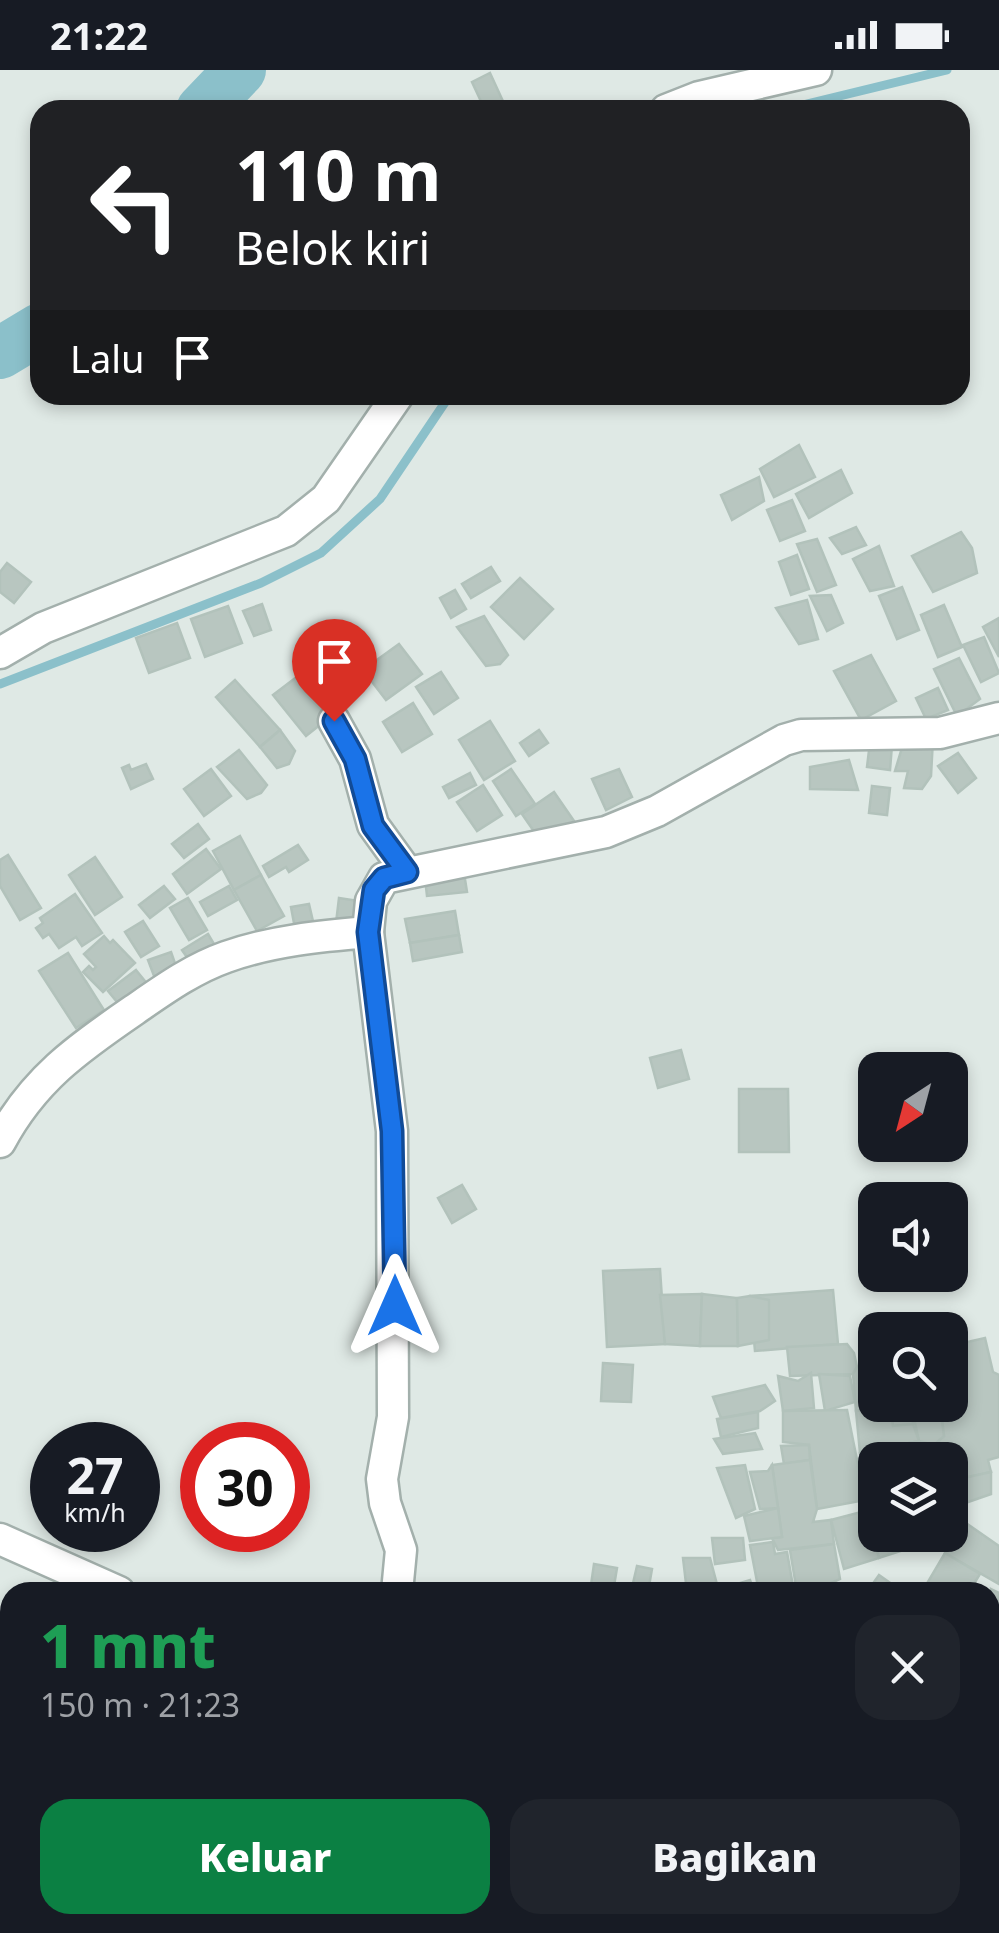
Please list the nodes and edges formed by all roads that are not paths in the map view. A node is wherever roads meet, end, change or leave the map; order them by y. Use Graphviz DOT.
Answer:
graph roads {
  1 [pos="816,70"];
  2 [pos="691,100"];
  3 [pos="391,405"];
  4 [pos="0,653"];
  5 [pos="999,718"];
  6 [pos="334,721"];
  7 [pos="407,872"];
  8 [pos="368,932"];
  9 [pos="0,1142"];
  10 [pos="0,1538"];
  11 [pos="97,1582"];
  12 [pos="398,1582"];
  1 -- 2 [label="street"];
  3 -- 4 [label="street"];
  5 -- 7 [label="street"];
  6 -- 7 [label="street"];
  7 -- 8 [label="street"];
  8 -- 9 [label="street"];
  8 -- 12 [label="street"];
  10 -- 11 [label="street"];
}
